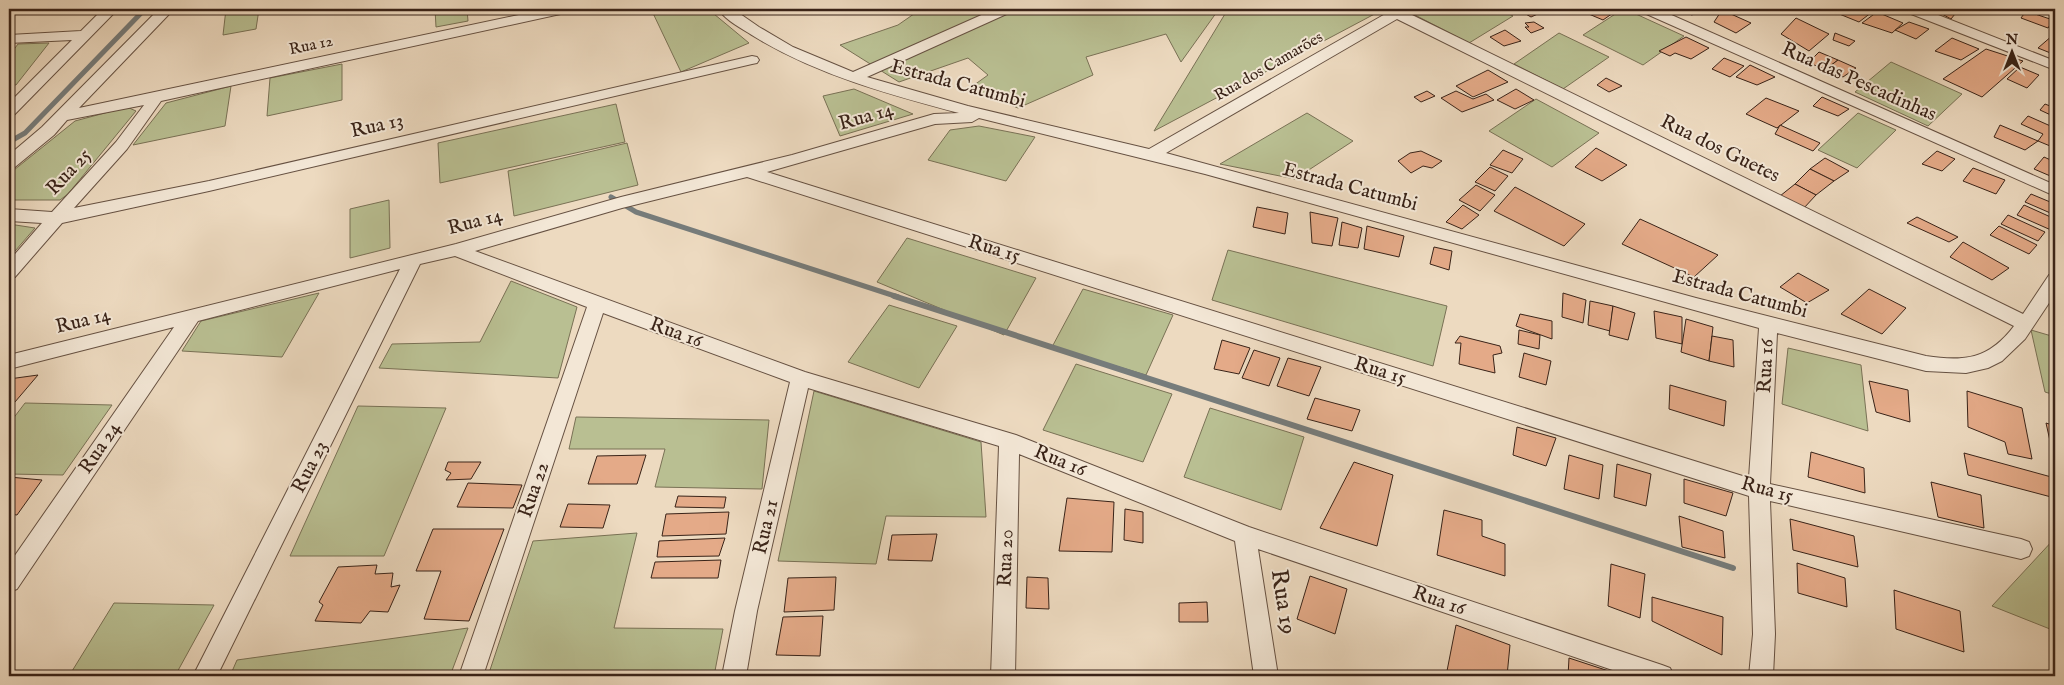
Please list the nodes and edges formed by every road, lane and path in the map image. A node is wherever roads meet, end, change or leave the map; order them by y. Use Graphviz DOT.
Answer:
graph roads {
  1 [pos="111,9"];
  2 [pos="167,9"];
  3 [pos="565,9"];
  4 [pos="725,9"];
  5 [pos="1006,9"];
  6 [pos="1647,9"];
  7 [pos="1910,9"];
  8 [pos="1400,11"];
  9 [pos="85,36"];
  10 [pos="9,40"];
  11 [pos="752,60"];
  12 [pos="2055,66"];
  13 [pos="854,78"];
  14 [pos="156,98"];
  15 [pos="936,111"];
  16 [pos="9,112"];
  17 [pos="64,116"];
  18 [pos="1152,155"];
  19 [pos="795,160"];
  20 [pos="9,163"];
  21 [pos="745,171"];
  22 [pos="795,186"];
  23 [pos="2055,191"];
  24 [pos="9,215"];
  25 [pos="56,218"];
  26 [pos="456,250"];
  27 [pos="414,259"];
  28 [pos="9,273"];
  29 [pos="2055,280"];
  30 [pos="597,304"];
  31 [pos="192,315"];
  32 [pos="2025,323"];
  33 [pos="1768,325"];
  34 [pos="9,362"];
  35 [pos="801,378"];
  36 [pos="1009,441"];
  37 [pos="1759,490"];
  38 [pos="1245,535"];
  39 [pos="2021,549"];
  40 [pos="9,582"];
  41 [pos="205,676"];
  42 [pos="471,676"];
  43 [pos="734,676"];
  44 [pos="1003,676"];
  45 [pos="1266,676"];
  46 [pos="1662,676"];
  47 [pos="1761,676"];
  1 -- 9 [label="street"];
  2 -- 17 [label="street"];
  3 -- 14 [label="street, Rua 12"];
  4 -- 13 [label="street, Estrada Catumbi"];
  5 -- 13 [label="street"];
  6 -- 23 [label="street, Rua das Pescadinhas"];
  7 -- 12 [label="street"];
  8 -- 18 [label="street, Rua dos Camarões"];
  8 -- 32 [label="street, Rua dos Guetes"];
  9 -- 10 [label="street"];
  9 -- 16 [label="street"];
  11 -- 25 [label="street, Rua 13"];
  13 -- 15 [label="street, Estrada Catumbi"];
  14 -- 17 [label="street, Rua 12"];
  14 -- 25 [label="street, Rua 25"];
  15 -- 18 [label="street, Estrada Catumbi"];
  15 -- 19 [label="street, Rua 14"];
  17 -- 20 [label="street"];
  18 -- 33 [label="street, Estrada Catumbi"];
  19 -- 21 [label="street, Rua 14"];
  19 -- 22 [label="street"];
  21 -- 22 [label="street, Rua 15"];
  21 -- 26 [label="street, Rua 14"];
  22 -- 37 [label="street, Rua 15"];
  24 -- 25 [label="street, Rua 13"];
  25 -- 28 [label="street, Rua 25"];
  26 -- 27 [label="street, Rua 14"];
  26 -- 30 [label="street, Rua 16"];
  27 -- 31 [label="street, Rua 14"];
  27 -- 41 [label="street, Rua 23"];
  29 -- 32 [label="street"];
  30 -- 35 [label="street, Rua 16"];
  30 -- 42 [label="street, Rua 22"];
  31 -- 34 [label="street, Rua 14"];
  31 -- 40 [label="street, Rua 24"];
  32 -- 33 [label="street, Estrada Catumbi"];
  33 -- 37 [label="street, Rua 16"];
  35 -- 36 [label="street, Rua 16"];
  35 -- 43 [label="street, Rua 21"];
  36 -- 38 [label="street, Rua 16"];
  36 -- 44 [label="street, Rua 20"];
  37 -- 39 [label="street, Rua 15"];
  37 -- 47 [label="street, Rua 16"];
  38 -- 45 [label="street, Rua 19"];
  38 -- 46 [label="street, Rua 16"];
}
